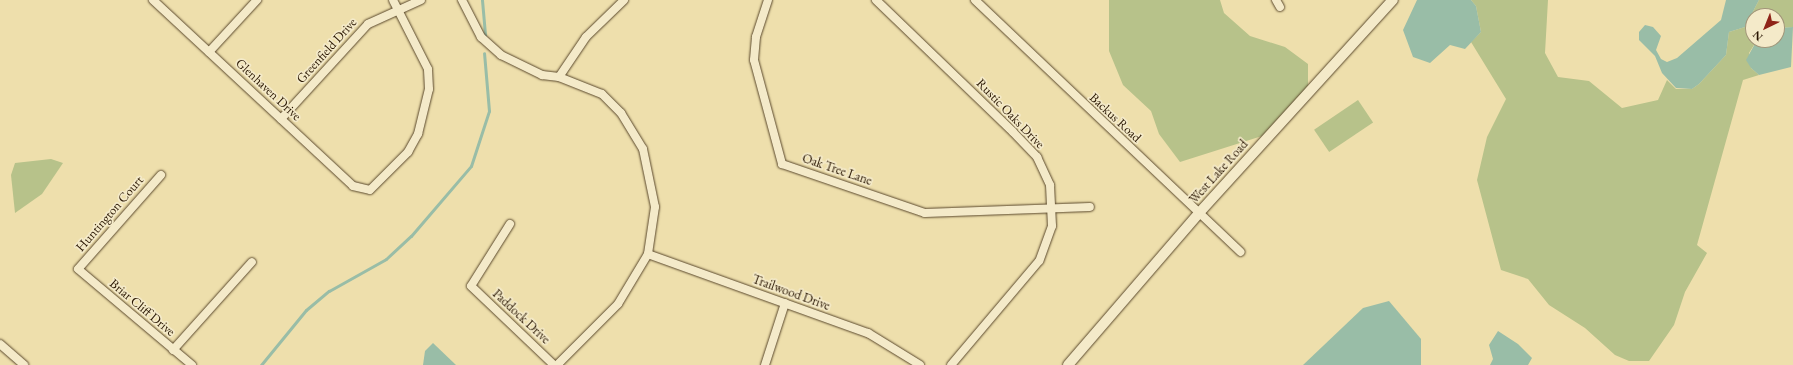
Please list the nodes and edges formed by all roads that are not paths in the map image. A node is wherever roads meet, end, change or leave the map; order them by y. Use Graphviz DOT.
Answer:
graph roads {
  1 [pos="153,0"];
  2 [pos="257,0"];
  3 [pos="393,0"];
  4 [pos="420,0"];
  5 [pos="462,0"];
  6 [pos="624,0"];
  7 [pos="768,0"];
  8 [pos="876,0"];
  9 [pos="975,0"];
  10 [pos="1393,0"];
  11 [pos="399,11"];
  12 [pos="210,52"];
  13 [pos="559,77"];
  14 [pos="281,119"];
  15 [pos="160,175"];
  16 [pos="1090,207"];
  17 [pos="1052,211"];
  18 [pos="1199,213"];
  19 [pos="510,224"];
  20 [pos="1241,252"];
  21 [pos="648,254"];
  22 [pos="252,262"];
  23 [pos="78,269"];
  24 [pos="785,303"];
  25 [pos="0,344"];
  26 [pos="173,350"];
  27 [pos="24,365"];
  28 [pos="192,365"];
  29 [pos="556,365"];
  30 [pos="765,365"];
  31 [pos="920,365"];
  32 [pos="951,365"];
  33 [pos="1068,365"];
  1 -- 12 [label="street, Glenhaven Drive"];
  2 -- 12 [label="street"];
  3 -- 11 [label="street"];
  4 -- 11 [label="street, Greenfield Drive"];
  5 -- 13 [label="street"];
  6 -- 13 [label="street"];
  7 -- 17 [label="street, Oak Tree Lane"];
  8 -- 17 [label="street, Rustic Oaks Drive"];
  9 -- 18 [label="street, Backus Road"];
  10 -- 18 [label="street, West Lake Road"];
  11 -- 14 [label="street, Greenfield Drive"];
  11 -- 14 [label="street, Glenhaven Drive"];
  12 -- 14 [label="street, Glenhaven Drive"];
  13 -- 21 [label="street"];
  15 -- 23 [label="street, Huntington Court"];
  16 -- 17 [label="street"];
  17 -- 32 [label="street, Rustic Oaks Drive"];
  18 -- 20 [label="street, Backus Road"];
  18 -- 33 [label="street, West Lake Road"];
  19 -- 29 [label="street, Paddock Drive"];
  21 -- 24 [label="street, Trailwood Drive"];
  21 -- 29 [label="street"];
  22 -- 26 [label="street"];
  23 -- 26 [label="street, Briar Cliff Drive"];
  24 -- 30 [label="street"];
  24 -- 31 [label="street, Trailwood Drive"];
  25 -- 27 [label="street"];
  26 -- 28 [label="street, Briar Cliff Drive"];
}
